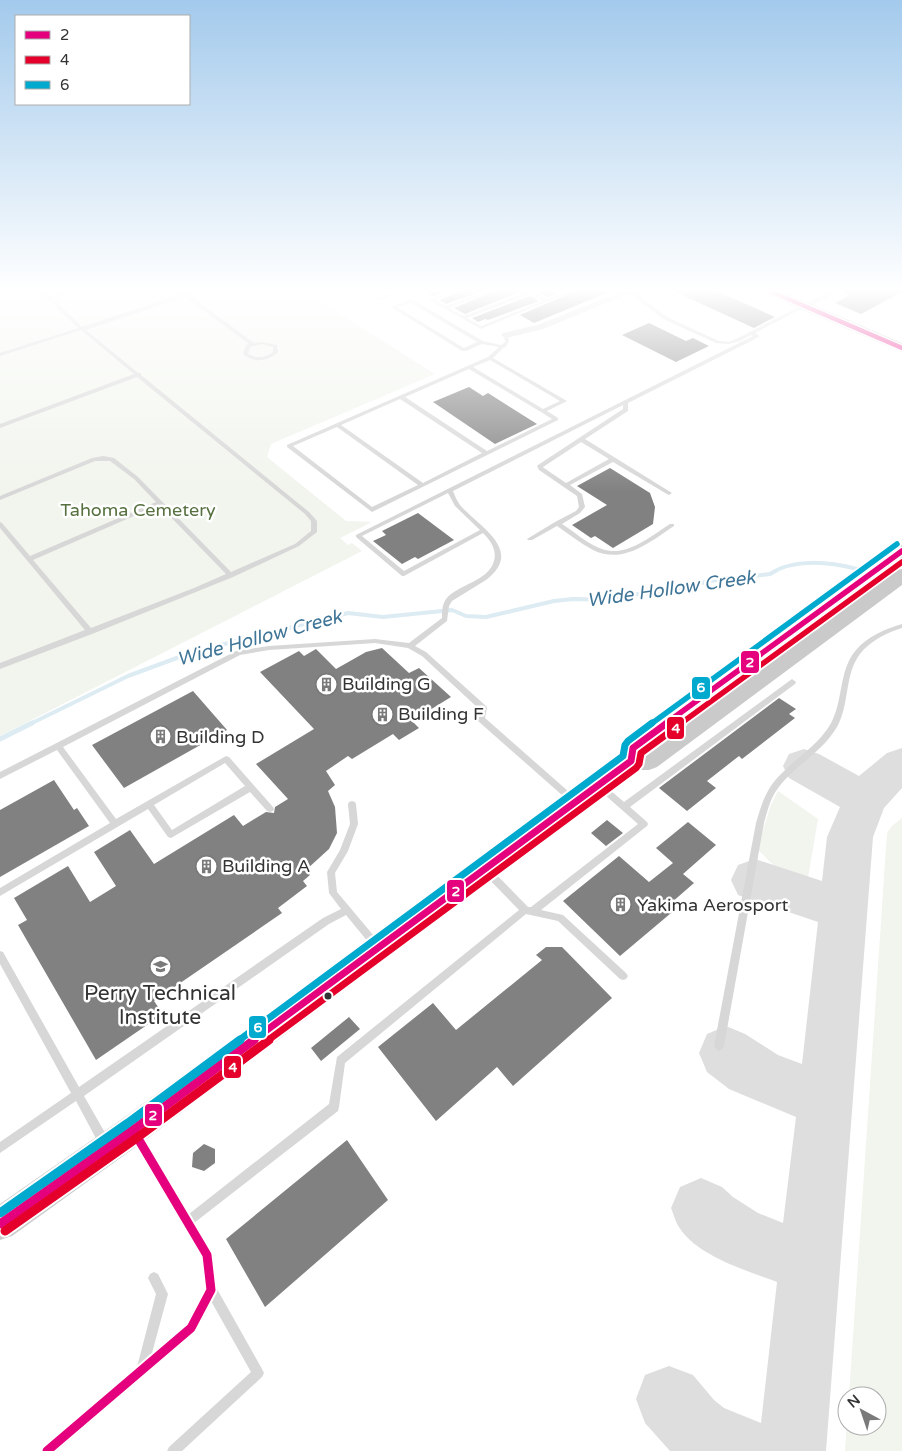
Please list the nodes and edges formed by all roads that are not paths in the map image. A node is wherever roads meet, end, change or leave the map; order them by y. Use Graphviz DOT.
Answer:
graph roads {
  1 [pos="118,357"];
  2 [pos="249,357"];
  3 [pos="268,357"];
  4 [pos="716,357"];
  5 [pos="490,358"];
  6 [pos="469,367"];
  7 [pos="139,374"];
  8 [pos="401,397"];
  9 [pos="625,403"];
  10 [pos="543,412"];
  11 [pos="338,425"];
  12 [pos="0,426"];
  13 [pos="580,439"];
  14 [pos="486,453"];
  15 [pos="614,460"];
  16 [pos="422,485"];
  17 [pos="566,485"];
  18 [pos="450,490"];
  19 [pos="669,493"];
  20 [pos="0,498"];
  21 [pos="160,503"];
  22 [pos="557,523"];
  23 [pos="0,524"];
  24 [pos="672,525"];
  25 [pos="485,530"];
  26 [pos="530,539"];
  27 [pos="902,551"];
  28 [pos="29,559"];
  29 [pos="232,575"];
  30 [pos="902,575"];
  31 [pos="902,626"];
  32 [pos="90,632"];
  33 [pos="410,646"];
  34 [pos="0,666"];
  35 [pos="792,682"];
  36 [pos="58,746"];
  37 [pos="631,762"];
  38 [pos="0,776"];
  39 [pos="599,785"];
  40 [pos="251,787"];
  41 [pos="575,803"];
  42 [pos="149,804"];
  43 [pos="352,804"];
  44 [pos="624,807"];
  45 [pos="270,810"];
  46 [pos="115,824"];
  47 [pos="486,870"];
  48 [pos="0,892"];
  49 [pos="346,911"];
  50 [pos="528,911"];
  51 [pos="379,948"];
  52 [pos="0,955"];
  53 [pos="623,976"];
  54 [pos="720,1046"];
  55 [pos="78,1095"];
  56 [pos="133,1130"];
  57 [pos="0,1148"];
  58 [pos="107,1148"];
  59 [pos="187,1222"];
  60 [pos="0,1224"];
  61 [pos="154,1278"];
  62 [pos="210,1290"];
  63 [pos="142,1369"];
  64 [pos="47,1451"];
  65 [pos="173,1451"];
  1 -- 7 [label="lane"];
  2 -- 3 [label="lane"];
  4 -- 9 [label="lane"];
  5 -- 6 [label="lane"];
  5 -- 10 [label="lane"];
  6 -- 8 [label="lane"];
  6 -- 10 [label="lane"];
  7 -- 12 [label="lane"];
  7 -- 29 [label="lane"];
  8 -- 11 [label="lane"];
  8 -- 14 [label="lane"];
  9 -- 13 [label="lane"];
  9 -- 18 [label="lane"];
  10 -- 14 [label="lane"];
  11 -- 16 [label="lane"];
  11 -- 16 [label="lane"];
  13 -- 15 [label="lane"];
  13 -- 17 [label="lane"];
  14 -- 16 [label="lane"];
  15 -- 17 [label="lane"];
  15 -- 19 [label="lane"];
  17 -- 22 [label="lane"];
  18 -- 25 [label="lane"];
  18 -- 25 [label="lane"];
  20 -- 21 [label="lane"];
  21 -- 28 [label="lane"];
  21 -- 29 [label="lane"];
  22 -- 24 [label="lane"];
  22 -- 26 [label="lane"];
  23 -- 28 [label="lane"];
  25 -- 33 [label="lane"];
  27 -- 37 [label="main road"];
  28 -- 32 [label="lane"];
  29 -- 32 [label="lane"];
  30 -- 37 [label="main road"];
  31 -- 54 [label="lane"];
  32 -- 34 [label="lane"];
  33 -- 36 [label="lane"];
  33 -- 41 [label="lane"];
  35 -- 44 [label="lane"];
  36 -- 38 [label="lane"];
  36 -- 46 [label="lane"];
  37 -- 39 [label="main road"];
  39 -- 41 [label="main road"];
  39 -- 44 [label="lane"];
  40 -- 42 [label="lane"];
  40 -- 42 [label="lane"];
  40 -- 45 [label="lane"];
  41 -- 47 [label="main road"];
  42 -- 46 [label="lane"];
  43 -- 49 [label="lane"];
  44 -- 50 [label="lane"];
  46 -- 48 [label="lane"];
  47 -- 50 [label="lane"];
  47 -- 51 [label="main road"];
  49 -- 51 [label="lane"];
  49 -- 55 [label="lane"];
  50 -- 53 [label="lane"];
  50 -- 59 [label="lane"];
  51 -- 56 [label="main road"];
  52 -- 55 [label="lane"];
  55 -- 57 [label="lane"];
  55 -- 58 [label="lane"];
  56 -- 58 [label="main road"];
  56 -- 59 [label="lane"];
  58 -- 60 [label="main road"];
  59 -- 62 [label="lane"];
  61 -- 63 [label="lane"];
  62 -- 63 [label="lane"];
  62 -- 65 [label="lane"];
  63 -- 64 [label="lane"];
}
